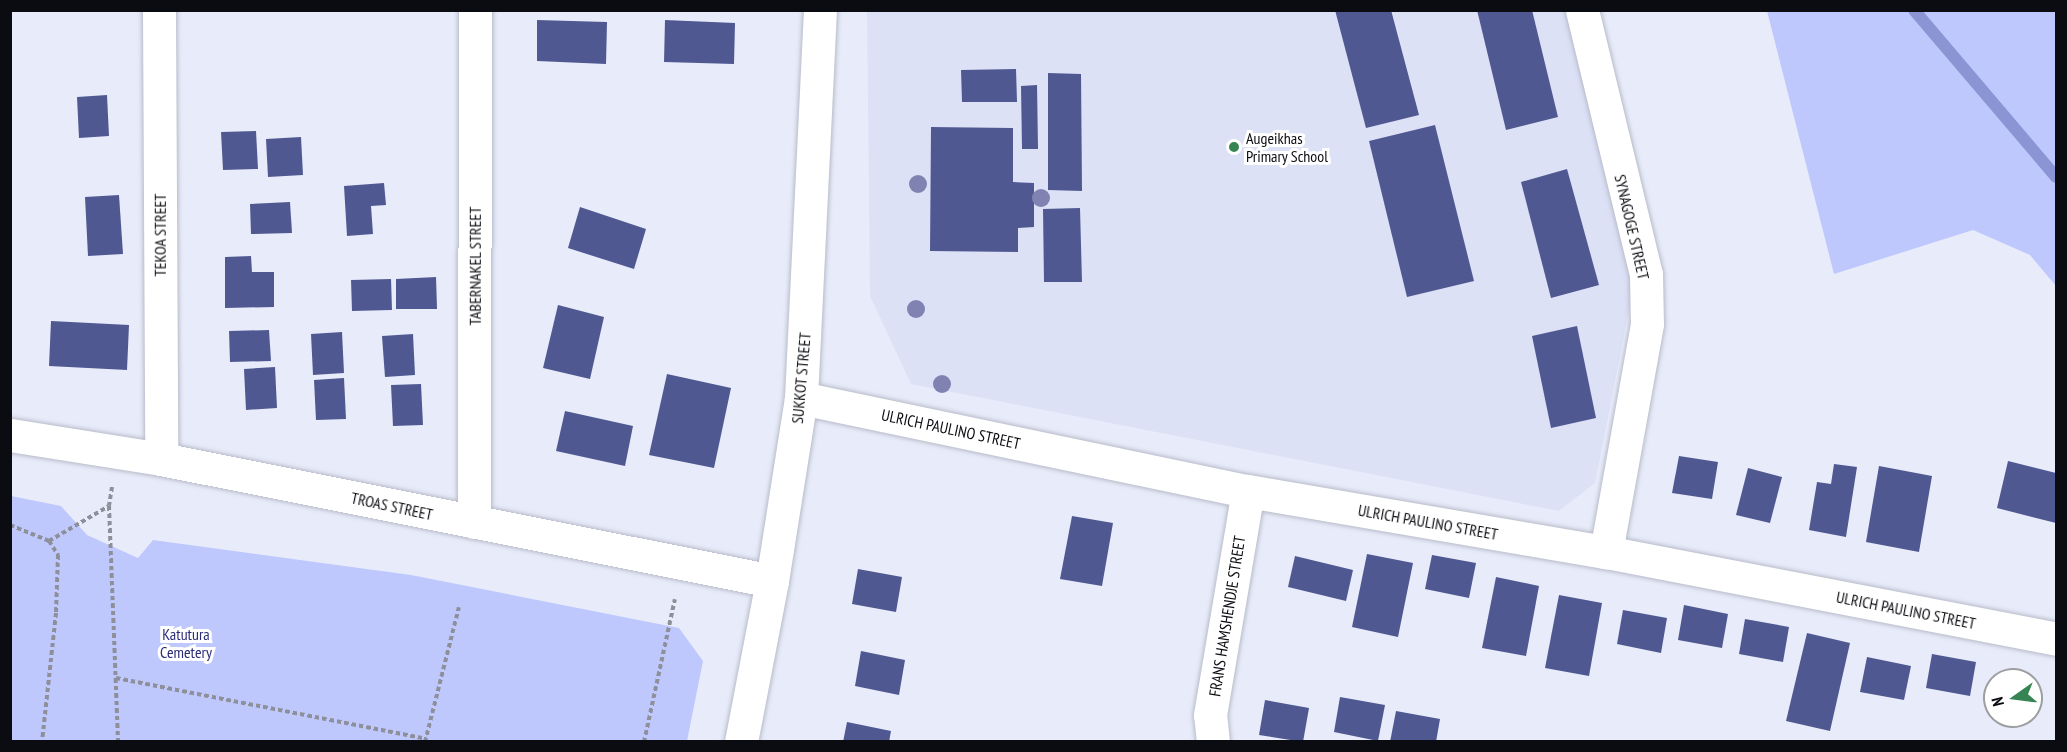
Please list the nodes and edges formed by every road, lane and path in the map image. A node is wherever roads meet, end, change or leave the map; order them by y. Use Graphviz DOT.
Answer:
graph roads {
  1 [pos="159,10"];
  2 [pos="475,10"];
  3 [pos="820,10"];
  4 [pos="1582,10"];
  5 [pos="801,398"];
  6 [pos="10,435"];
  7 [pos="119,454"];
  8 [pos="161,459"];
  9 [pos="1248,491"];
  10 [pos="109,506"];
  11 [pos="474,522"];
  12 [pos="10,525"];
  13 [pos="49,540"];
  14 [pos="1606,552"];
  15 [pos="684,564"];
  16 [pos="772,581"];
  17 [pos="459,607"];
  18 [pos="2056,639"];
  19 [pos="116,678"];
  20 [pos="426,740"];
  21 [pos="42,741"];
  22 [pos="118,741"];
  23 [pos="644,741"];
  24 [pos="741,741"];
  25 [pos="1213,741"];
  1 -- 8 [label="street, TEKOA STREET"];
  2 -- 11 [label="street, TABERNAKEL STREET"];
  3 -- 5 [label="street, SUKKOT STREET"];
  4 -- 14 [label="street, SYNAGOGE STREET"];
  5 -- 9 [label="street, ULRICH PAULINO STREET"];
  5 -- 16 [label="street, SUKKOT STREET"];
  6 -- 7 [label="street, TROAS STREET"];
  7 -- 8 [label="street, TROAS STREET"];
  7 -- 10 [label="path"];
  8 -- 11 [label="street, TROAS STREET"];
  9 -- 14 [label="street, ULRICH PAULINO STREET"];
  9 -- 25 [label="street, FRANS HAMSHENDJE STREET"];
  10 -- 13 [label="path"];
  10 -- 19 [label="path"];
  11 -- 15 [label="street, TROAS STREET"];
  12 -- 13 [label="path"];
  13 -- 21 [label="path"];
  14 -- 18 [label="street, ULRICH PAULINO STREET"];
  15 -- 16 [label="street, TROAS STREET"];
  15 -- 23 [label="path"];
  16 -- 24 [label="street, SUKKOT STREET"];
  17 -- 20 [label="path"];
  19 -- 20 [label="path"];
  19 -- 22 [label="path"];
}
